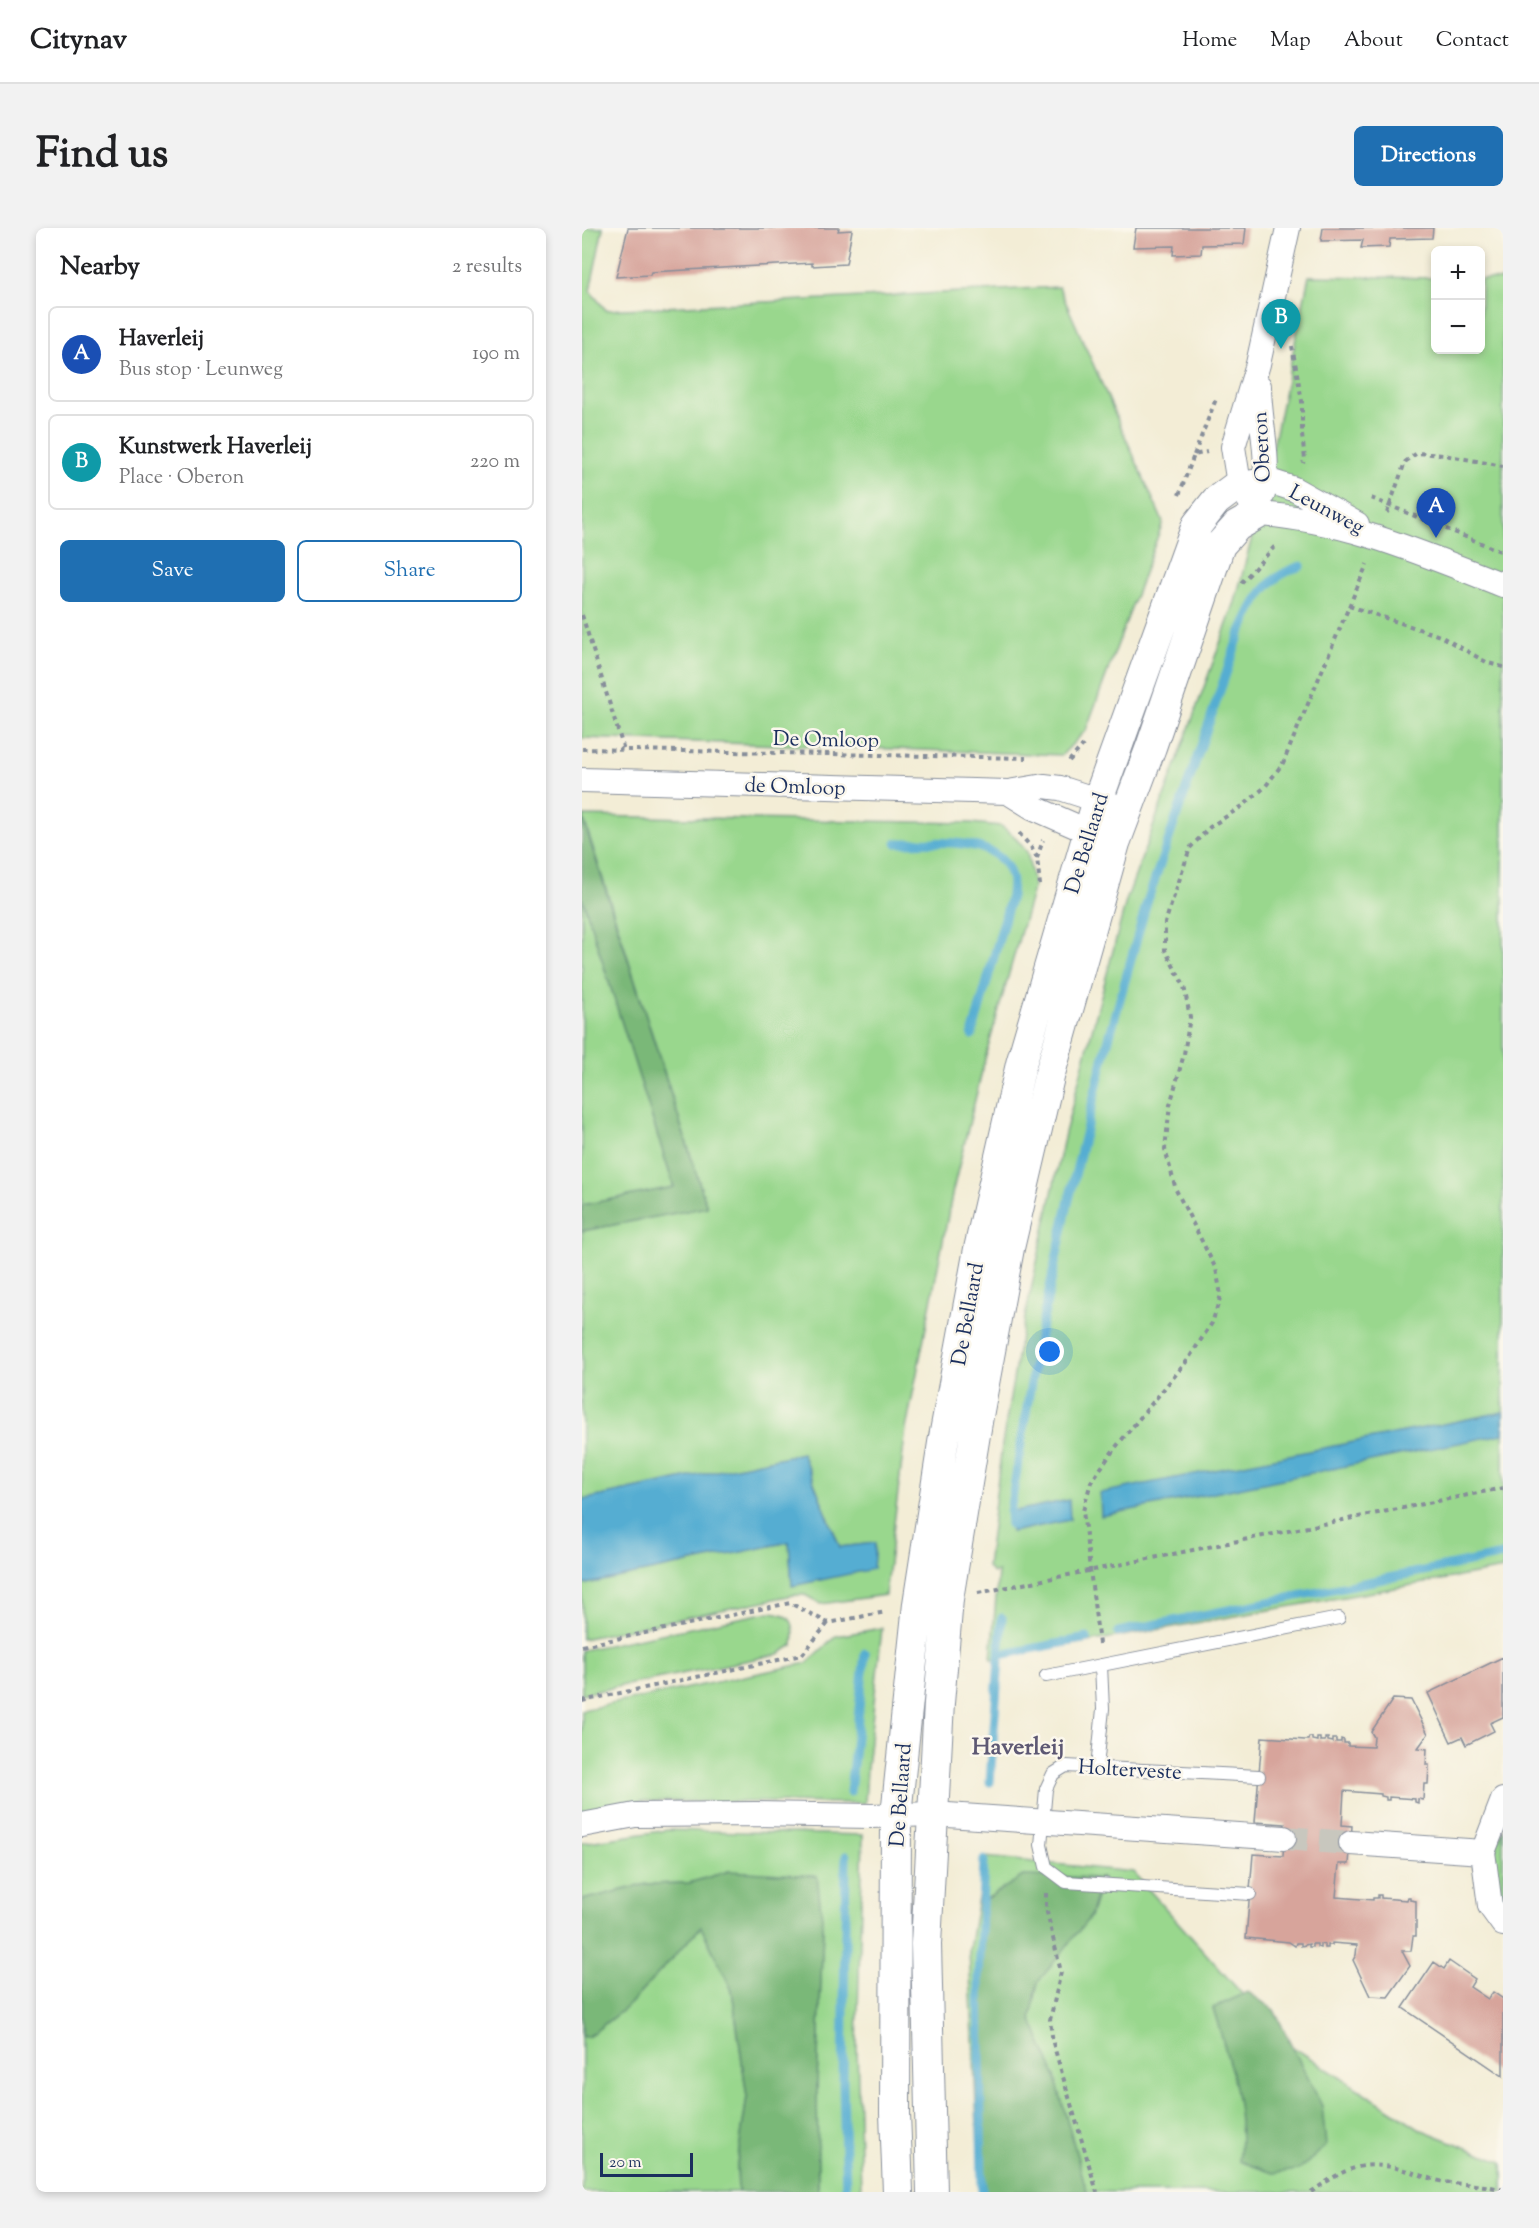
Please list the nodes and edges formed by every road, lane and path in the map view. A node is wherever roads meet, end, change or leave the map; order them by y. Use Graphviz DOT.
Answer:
graph roads {
  1 [pos="1288,228"];
  2 [pos="1290,335"];
  3 [pos="1503,465"];
  4 [pos="1313,467"];
  5 [pos="1253,482"];
  6 [pos="1370,497"];
  7 [pos="1389,506"];
  8 [pos="1258,514"];
  9 [pos="1380,537"];
  10 [pos="1277,544"];
  11 [pos="1503,552"];
  12 [pos="1503,585"];
  13 [pos="1238,587"];
  14 [pos="1349,606"];
  15 [pos="582,615"];
  16 [pos="1503,668"];
  17 [pos="582,749"];
  18 [pos="624,750"];
  19 [pos="1034,759"];
  20 [pos="1058,759"];
  21 [pos="1069,759"];
  22 [pos="582,780"];
  23 [pos="1008,792"];
  24 [pos="1098,800"];
  25 [pos="1128,810"];
  26 [pos="1102,837"];
  27 [pos="1503,1488"];
  28 [pos="1090,1570"];
  29 [pos="980,1582"];
  30 [pos="979,1593"];
  31 [pos="948,1599"];
  32 [pos="918,1604"];
  33 [pos="1339,1618"];
  34 [pos="828,1623"];
  35 [pos="582,1646"];
  36 [pos="1101,1665"];
  37 [pos="1046,1676"];
  38 [pos="582,1701"];
  39 [pos="1097,1767"];
  40 [pos="1259,1776"];
  41 [pos="1503,1800"];
  42 [pos="933,1814"];
  43 [pos="896,1815"];
  44 [pos="1043,1822"];
  45 [pos="582,1825"];
  46 [pos="1284,1838"];
  47 [pos="1351,1843"];
  48 [pos="1483,1852"];
  49 [pos="1046,1867"];
  50 [pos="1250,1894"];
  51 [pos="1503,1924"];
  52 [pos="1503,2190"];
  53 [pos="898,2192"];
  54 [pos="932,2192"];
  55 [pos="1097,2192"];
  56 [pos="1311,2192"];
  1 -- 5 [label="street, Oberon"];
  2 -- 4 [label="path"];
  3 -- 7 [label="path"];
  5 -- 8 [label="street, Oberon"];
  5 -- 9 [label="street, Leunweg"];
  5 -- 24 [label="street, De Bellaard"];
  6 -- 7 [label="path"];
  7 -- 9 [label="path"];
  7 -- 11 [label="path"];
  8 -- 9 [label="street, Leunweg"];
  8 -- 25 [label="street, De Bellaard"];
  9 -- 12 [label="street, Leunweg"];
  9 -- 14 [label="path"];
  10 -- 13 [label="path"];
  14 -- 16 [label="path"];
  14 -- 28 [label="path"];
  15 -- 18 [label="path"];
  17 -- 18 [label="path, De Omloop"];
  18 -- 19 [label="path, De Omloop"];
  20 -- 21 [label="path"];
  22 -- 23 [label="street, de Omloop"];
  23 -- 24 [label="street, de Omloop"];
  23 -- 26 [label="street, de Omloop"];
  24 -- 25 [label="street, de Omloop"];
  24 -- 26 [label="street, De Bellaard"];
  25 -- 26 [label="street, De Bellaard"];
  26 -- 31 [label="street, De Bellaard"];
  26 -- 32 [label="street, De Bellaard"];
  27 -- 28 [label="path"];
  28 -- 30 [label="path"];
  28 -- 36 [label="path"];
  29 -- 30 [label="path"];
  30 -- 31 [label="path"];
  31 -- 42 [label="street, De Bellaard"];
  32 -- 34 [label="path"];
  32 -- 43 [label="street, De Bellaard"];
  33 -- 36 [label="lane"];
  34 -- 35 [label="path"];
  34 -- 38 [label="path"];
  36 -- 37 [label="lane"];
  36 -- 39 [label="lane"];
  39 -- 40 [label="lane, Holterveste"];
  39 -- 44 [label="lane, Holterveste"];
  41 -- 48 [label="street"];
  42 -- 43 [label="street"];
  42 -- 44 [label="street"];
  42 -- 54 [label="street, De Bellaard"];
  43 -- 45 [label="street"];
  43 -- 53 [label="street, De Bellaard"];
  44 -- 46 [label="street"];
  44 -- 49 [label="lane, Holterveste"];
  47 -- 48 [label="street"];
  48 -- 51 [label="street"];
  49 -- 50 [label="lane"];
  49 -- 55 [label="path"];
  52 -- 56 [label="path"];
}
